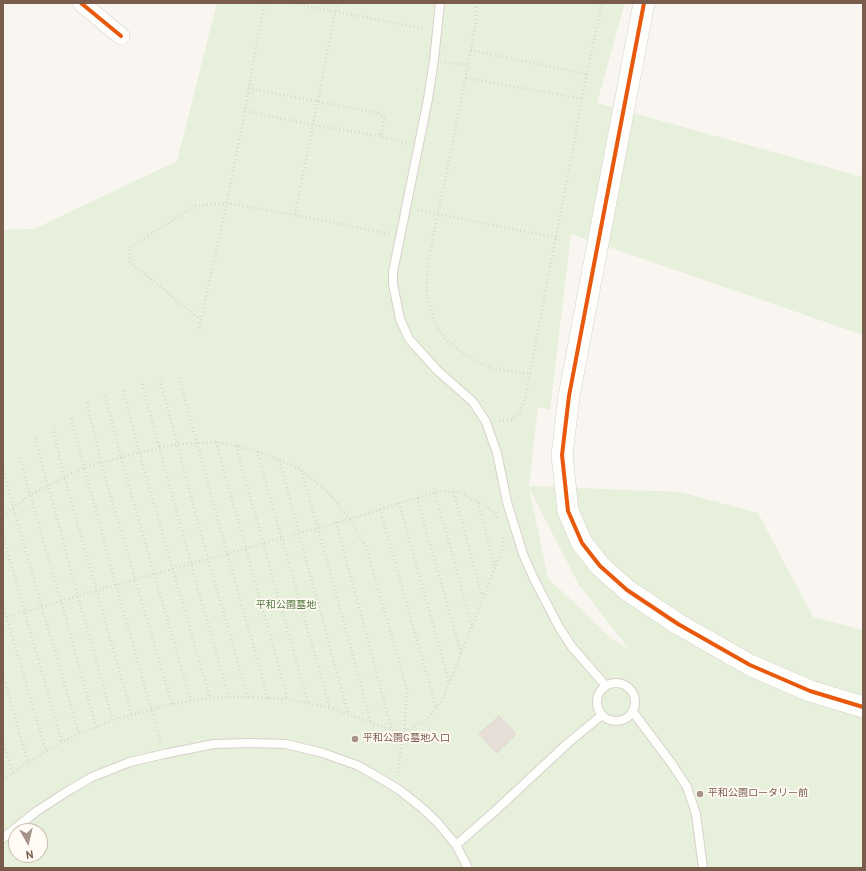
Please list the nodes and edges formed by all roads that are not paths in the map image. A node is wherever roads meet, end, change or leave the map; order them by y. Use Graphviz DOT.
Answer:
graph roads {
  1 [pos="81,3"];
  2 [pos="440,3"];
  3 [pos="644,3"];
  4 [pos="120,36"];
  5 [pos="606,686"];
  6 [pos="863,707"];
  7 [pos="633,712"];
  8 [pos="602,714"];
  9 [pos="3,838"];
  10 [pos="456,844"];
  11 [pos="468,868"];
  12 [pos="703,868"];
  1 -- 4 [label="street"];
  2 -- 5 [label="lane"];
  3 -- 6 [label="street"];
  5 -- 7 [label="lane"];
  5 -- 8 [label="lane"];
  7 -- 8 [label="lane"];
  7 -- 12 [label="lane"];
  8 -- 10 [label="lane"];
  9 -- 10 [label="lane"];
  10 -- 11 [label="lane"];
}
